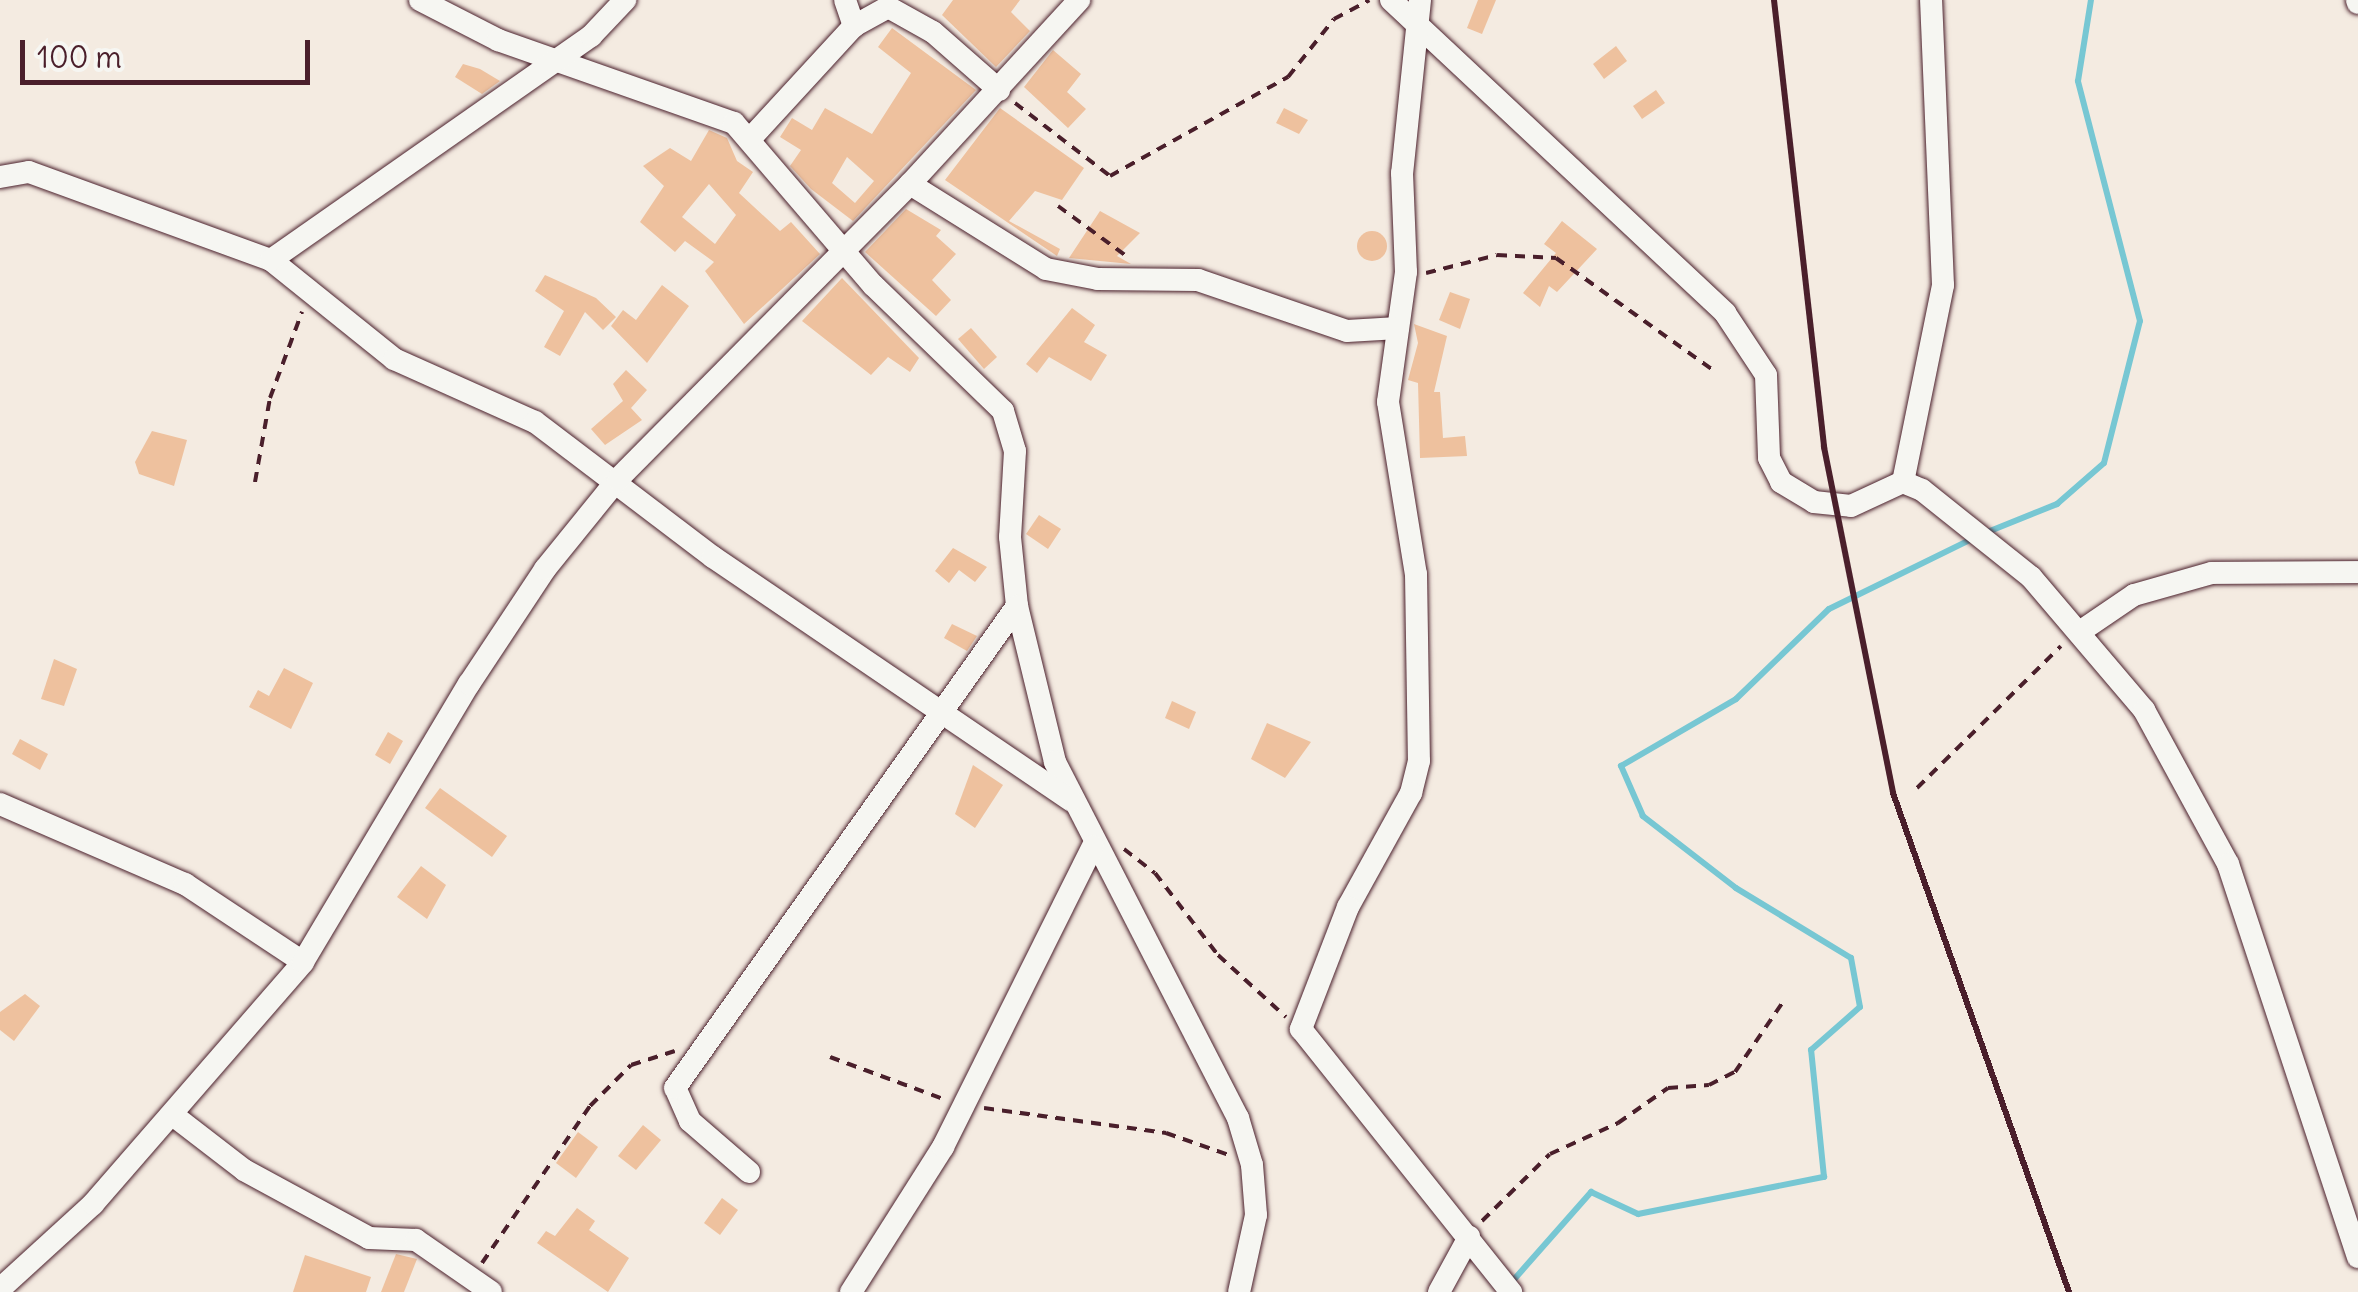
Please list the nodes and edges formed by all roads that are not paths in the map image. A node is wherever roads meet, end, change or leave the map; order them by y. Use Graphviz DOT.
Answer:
graph roads {
  1 [pos="420,0"];
  2 [pos="625,0"];
  3 [pos="845,0"];
  4 [pos="860,0"];
  5 [pos="1079,0"];
  6 [pos="1391,0"];
  7 [pos="1931,0"];
  8 [pos="1417,10"];
  9 [pos="854,26"];
  10 [pos="558,59"];
  11 [pos="999,90"];
  12 [pos="750,139"];
  13 [pos="0,178"];
  14 [pos="910,184"];
  15 [pos="844,250"];
  16 [pos="272,260"];
  17 [pos="1398,328"];
  18 [pos="618,479"];
  19 [pos="1903,482"];
  20 [pos="2358,572"];
  21 [pos="1017,606"];
  22 [pos="2081,631"];
  23 [pos="941,712"];
  24 [pos="1070,800"];
  25 [pos="0,804"];
  26 [pos="1105,845"];
  27 [pos="303,962"];
  28 [pos="174,1116"];
  29 [pos="749,1172"];
  30 [pos="1470,1237"];
  31 [pos="2358,1257"];
  32 [pos="481,1285"];
  33 [pos="0,1289"];
  34 [pos="851,1292"];
  35 [pos="1239,1292"];
  36 [pos="1439,1292"];
  37 [pos="1511,1292"];
  1 -- 10 [label="street"];
  2 -- 10 [label="street"];
  3 -- 9 [label="street"];
  4 -- 9 [label="street"];
  5 -- 11 [label="street"];
  6 -- 8 [label="street"];
  7 -- 19 [label="street"];
  8 -- 17 [label="street"];
  8 -- 19 [label="street"];
  9 -- 11 [label="street"];
  9 -- 12 [label="street"];
  10 -- 12 [label="street"];
  10 -- 16 [label="street"];
  11 -- 14 [label="street"];
  12 -- 15 [label="street"];
  13 -- 16 [label="street"];
  14 -- 15 [label="street"];
  14 -- 17 [label="street"];
  15 -- 18 [label="street"];
  15 -- 21 [label="street"];
  16 -- 18 [label="street"];
  17 -- 30 [label="street"];
  18 -- 23 [label="street"];
  18 -- 27 [label="street"];
  19 -- 22 [label="street"];
  20 -- 22 [label="street"];
  21 -- 23 [label="street"];
  21 -- 24 [label="street"];
  22 -- 31 [label="street"];
  23 -- 24 [label="street"];
  23 -- 29 [label="street"];
  24 -- 26 [label="street"];
  25 -- 27 [label="street"];
  26 -- 34 [label="street"];
  26 -- 35 [label="street"];
  27 -- 28 [label="street"];
  28 -- 32 [label="street"];
  28 -- 33 [label="street"];
  30 -- 36 [label="street"];
  30 -- 37 [label="street"];
}
